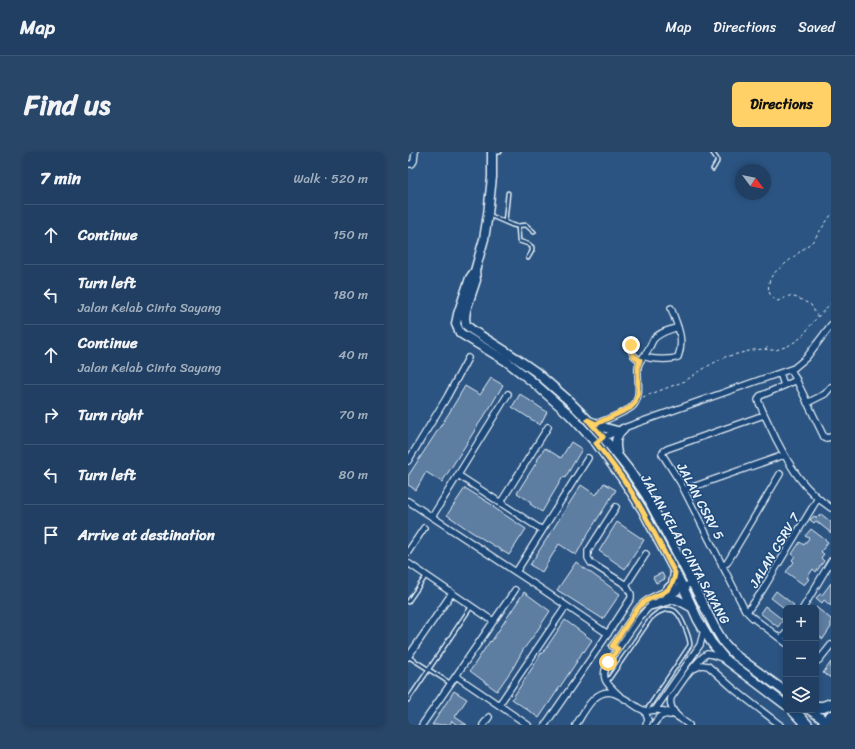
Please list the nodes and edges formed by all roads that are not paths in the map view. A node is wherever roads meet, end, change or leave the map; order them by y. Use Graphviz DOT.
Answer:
graph roads {
  1 [pos="414,152"];
  2 [pos="495,152"];
  3 [pos="712,152"];
  4 [pos="408,164"];
  5 [pos="713,169"];
  6 [pos="508,194"];
  7 [pos="488,214"];
  8 [pos="505,222"];
  9 [pos="518,226"];
  10 [pos="534,232"];
  11 [pos="528,258"];
  12 [pos="475,271"];
  13 [pos="671,308"];
  14 [pos="831,325"];
  15 [pos="678,327"];
  16 [pos="631,341"];
  17 [pos="468,358"];
  18 [pos="642,358"];
  19 [pos="791,369"];
  20 [pos="780,373"];
  21 [pos="797,380"];
  22 [pos="784,385"];
  23 [pos="831,387"];
  24 [pos="508,394"];
  25 [pos="807,403"];
  26 [pos="764,415"];
  27 [pos="588,420"];
  28 [pos="596,424"];
  29 [pos="548,427"];
  30 [pos="620,430"];
  31 [pos="603,437"];
  32 [pos="831,437"];
  33 [pos="596,443"];
  34 [pos="617,455"];
  35 [pos="784,455"];
  36 [pos="588,458"];
  37 [pos="408,461"];
  38 [pos="780,474"];
  39 [pos="458,475"];
  40 [pos="684,490"];
  41 [pos="818,498"];
  42 [pos="501,502"];
  43 [pos="408,503"];
  44 [pos="616,507"];
  45 [pos="831,508"];
  46 [pos="432,517"];
  47 [pos="424,528"];
  48 [pos="542,530"];
  49 [pos="408,552"];
  50 [pos="646,554"];
  51 [pos="831,561"];
  52 [pos="408,563"];
  53 [pos="722,566"];
  54 [pos="516,572"];
  55 [pos="675,573"];
  56 [pos="426,575"];
  57 [pos="692,583"];
  58 [pos="626,585"];
  59 [pos="683,587"];
  60 [pos="515,590"];
  61 [pos="666,591"];
  62 [pos="452,593"];
  63 [pos="408,602"];
  64 [pos="652,605"];
  65 [pos="805,605"];
  66 [pos="471,606"];
  67 [pos="566,606"];
  68 [pos="692,608"];
  69 [pos="747,612"];
  70 [pos="493,621"];
  71 [pos="704,630"];
  72 [pos="609,633"];
  73 [pos="619,636"];
  74 [pos="783,637"];
  75 [pos="781,639"];
  76 [pos="603,641"];
  77 [pos="831,645"];
  78 [pos="612,646"];
  79 [pos="618,649"];
  80 [pos="408,657"];
  81 [pos="725,658"];
  82 [pos="819,660"];
  83 [pos="429,669"];
  84 [pos="691,670"];
  85 [pos="456,676"];
  86 [pos="451,683"];
  87 [pos="607,683"];
  88 [pos="783,690"];
  89 [pos="620,696"];
  90 [pos="408,700"];
  91 [pos="783,703"];
  92 [pos="831,704"];
  93 [pos="499,705"];
  94 [pos="819,708"];
  95 [pos="654,710"];
  96 [pos="645,711"];
  97 [pos="797,713"];
  98 [pos="798,713"];
  99 [pos="814,713"];
  100 [pos="489,716"];
  101 [pos="681,719"];
  102 [pos="828,722"];
  103 [pos="422,725"];
  104 [pos="483,725"];
  105 [pos="528,725"];
  106 [pos="545,725"];
  107 [pos="576,725"];
  108 [pos="646,725"];
  109 [pos="653,725"];
  110 [pos="689,725"];
  111 [pos="780,725"];
  112 [pos="807,725"];
  113 [pos="814,725"];
  1 -- 4 [label="street"];
  2 -- 7 [label="main road, JALAN KELAB CINTA SAYANG"];
  3 -- 5 [label="lane"];
  6 -- 8 [label="lane"];
  7 -- 8 [label="lane"];
  7 -- 12 [label="main road, JALAN KELAB CINTA SAYANG"];
  8 -- 9 [label="lane"];
  9 -- 10 [label="lane"];
  9 -- 11 [label="lane"];
  12 -- 27 [label="main road, JALAN KELAB CINTA SAYANG"];
  12 -- 33 [label="main road, JALAN KELAB CINTA SAYANG"];
  13 -- 15 [label="street"];
  14 -- 19 [label="street"];
  15 -- 18 [label="street"];
  15 -- 18 [label="street"];
  16 -- 18 [label="street"];
  17 -- 37 [label="street"];
  18 -- 28 [label="street"];
  19 -- 20 [label="street"];
  19 -- 21 [label="street"];
  20 -- 22 [label="street"];
  20 -- 30 [label="street"];
  21 -- 22 [label="street"];
  21 -- 25 [label="street"];
  22 -- 26 [label="street"];
  23 -- 25 [label="street"];
  24 -- 39 [label="street"];
  25 -- 32 [label="street"];
  26 -- 35 [label="street"];
  26 -- 40 [label="street, JALAN CSRV 5"];
  27 -- 28 [label="main road"];
  27 -- 31 [label="main road, JALAN KELAB CINTA SAYANG"];
  28 -- 30 [label="main road"];
  29 -- 42 [label="street"];
  30 -- 31 [label="street"];
  30 -- 34 [label="main road"];
  31 -- 33 [label="street"];
  31 -- 34 [label="main road, JALAN KELAB CINTA SAYANG"];
  33 -- 55 [label="main road, JALAN KELAB CINTA SAYANG"];
  34 -- 57 [label="main road, JALAN KELAB CINTA SAYANG"];
  35 -- 40 [label="street"];
  35 -- 41 [label="street"];
  36 -- 48 [label="street"];
  38 -- 53 [label="street"];
  39 -- 42 [label="street"];
  39 -- 46 [label="street"];
  40 -- 53 [label="street, JALAN CSRV 5"];
  41 -- 45 [label="street"];
  41 -- 69 [label="street, JALAN CSRV 7"];
  42 -- 48 [label="street"];
  43 -- 46 [label="street"];
  44 -- 58 [label="street"];
  46 -- 54 [label="street"];
  47 -- 49 [label="street"];
  48 -- 54 [label="street"];
  50 -- 58 [label="street"];
  51 -- 65 [label="street"];
  52 -- 56 [label="street"];
  53 -- 69 [label="street, JALAN CSRV 5"];
  54 -- 67 [label="street"];
  55 -- 59 [label="main road, JALAN KELAB CINTA SAYANG"];
  55 -- 61 [label="main road"];
  56 -- 62 [label="street"];
  56 -- 63 [label="lane"];
  57 -- 59 [label="street"];
  57 -- 88 [label="main road, JALAN KELAB CINTA SAYANG"];
  58 -- 72 [label="street"];
  59 -- 61 [label="street"];
  59 -- 64 [label="street"];
  59 -- 68 [label="main road, JALAN KELAB CINTA SAYANG"];
  60 -- 70 [label="street"];
  61 -- 73 [label="street"];
  62 -- 66 [label="street"];
  62 -- 80 [label="street"];
  64 -- 68 [label="main road"];
  64 -- 79 [label="street"];
  66 -- 70 [label="street"];
  66 -- 83 [label="lane"];
  67 -- 72 [label="street"];
  67 -- 93 [label="street"];
  68 -- 71 [label="main road, JALAN KELAB CINTA SAYANG"];
  69 -- 75 [label="street, JALAN CSRV 5"];
  70 -- 85 [label="street"];
  71 -- 81 [label="main road, JALAN KELAB CINTA SAYANG"];
  71 -- 95 [label="street"];
  72 -- 73 [label="street"];
  72 -- 76 [label="street"];
  73 -- 78 [label="street"];
  74 -- 75 [label="street"];
  76 -- 78 [label="street"];
  76 -- 106 [label="street"];
  77 -- 82 [label="street"];
  78 -- 79 [label="street"];
  79 -- 87 [label="street"];
  80 -- 83 [label="lane"];
  81 -- 84 [label="street"];
  81 -- 91 [label="main road, JALAN KELAB CINTA SAYANG"];
  83 -- 86 [label="lane"];
  83 -- 90 [label="lane"];
  84 -- 101 [label="street"];
  84 -- 111 [label="street"];
  85 -- 86 [label="street"];
  85 -- 93 [label="street"];
  86 -- 103 [label="street"];
  87 -- 89 [label="street"];
  87 -- 96 [label="lane"];
  89 -- 96 [label="street"];
  89 -- 107 [label="street"];
  92 -- 94 [label="highway"];
  93 -- 105 [label="street"];
  95 -- 96 [label="street"];
  95 -- 101 [label="street"];
  96 -- 108 [label="street"];
  97 -- 112 [label="highway"];
  98 -- 113 [label="main road"];
  99 -- 102 [label="main road"];
  100 -- 104 [label="street"];
  101 -- 109 [label="street"];
  101 -- 110 [label="street"];
}
